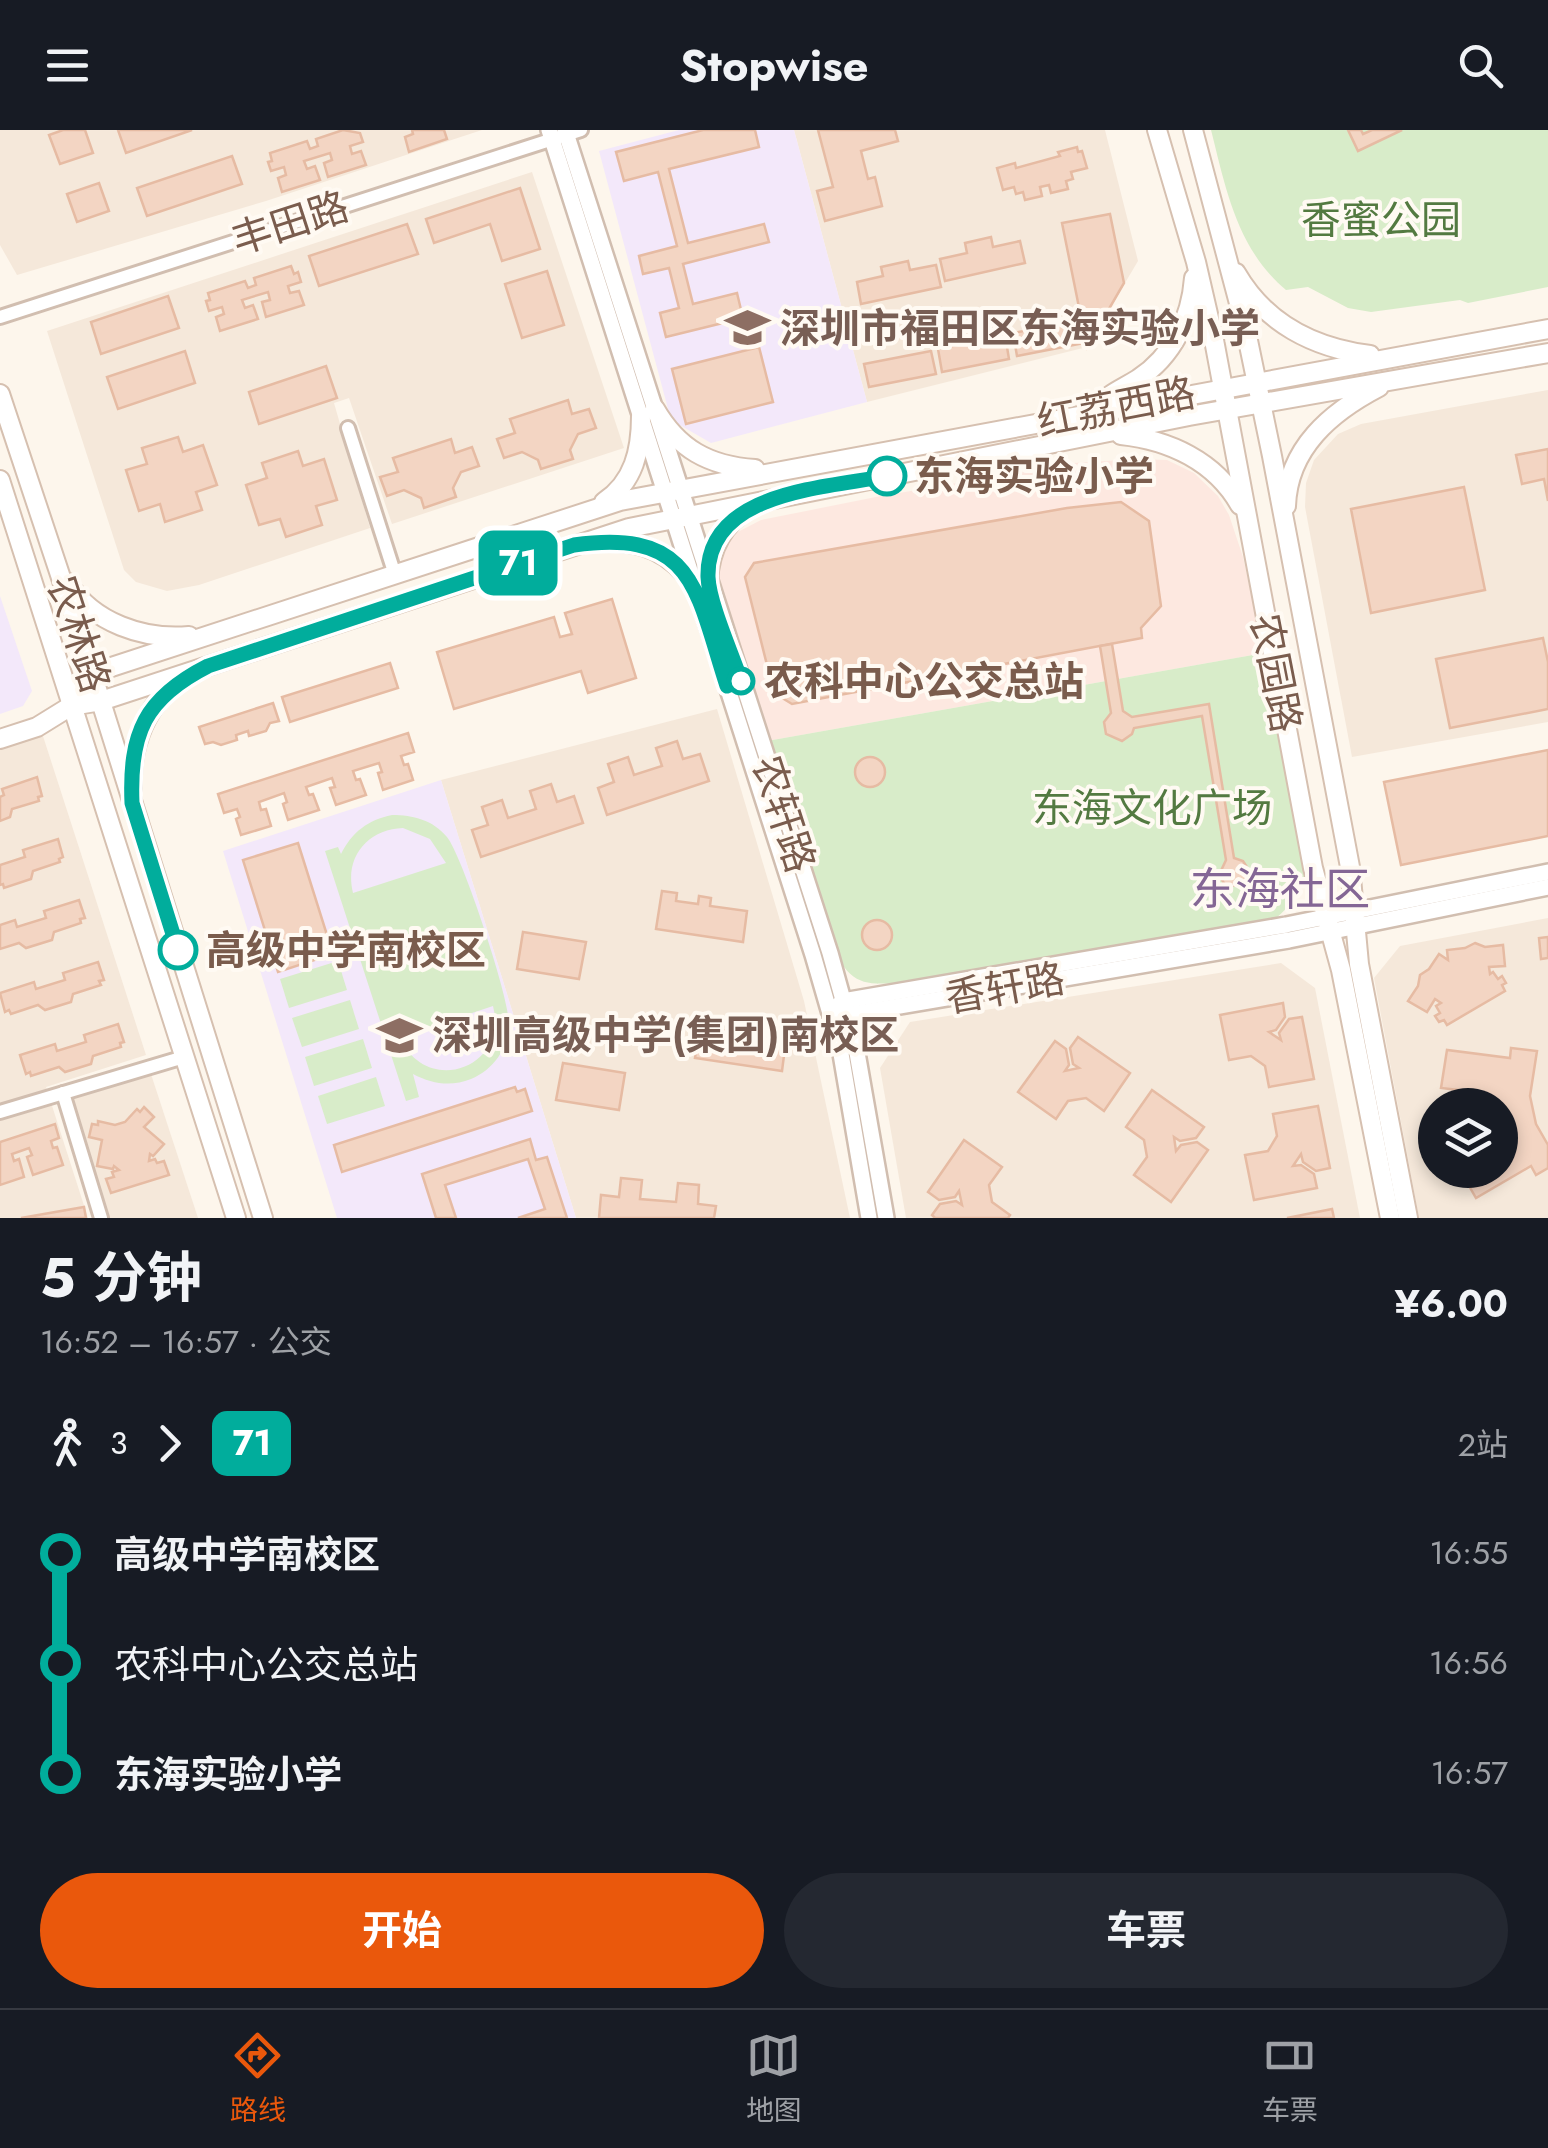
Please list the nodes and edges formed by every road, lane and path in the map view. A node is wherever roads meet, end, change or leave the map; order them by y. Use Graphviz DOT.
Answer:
graph roads {
  1 [pos="1157,130"];
  2 [pos="1193,130"];
  3 [pos="563,133"];
  4 [pos="1228,260"];
  5 [pos="1196,262"];
  6 [pos="0,317"];
  7 [pos="1548,328"];
  8 [pos="1548,353"];
  9 [pos="1389,357"];
  10 [pos="1394,379"];
  11 [pos="1256,381"];
  12 [pos="1223,387"];
  13 [pos="0,394"];
  14 [pos="1260,403"];
  15 [pos="1227,409"];
  16 [pos="1093,411"];
  17 [pos="648,412"];
  18 [pos="348,428"];
  19 [pos="1100,434"];
  20 [pos="785,470"];
  21 [pos="0,480"];
  22 [pos="672,491"];
  23 [pos="766,500"];
  24 [pos="590,511"];
  25 [pos="680,517"];
  26 [pos="1247,518"];
  27 [pos="1285,526"];
  28 [pos="574,545"];
  29 [pos="56,566"];
  30 [pos="395,574"];
  31 [pos="701,583"];
  32 [pos="214,633"];
  33 [pos="208,666"];
  34 [pos="93,673"];
  35 [pos="734,683"];
  36 [pos="101,702"];
  37 [pos="71,706"];
  38 [pos="0,739"];
  39 [pos="132,803"];
  40 [pos="1548,872"];
  41 [pos="1548,887"];
  42 [pos="1355,917"];
  43 [pos="1328,923"];
  44 [pos="845,1008"];
  45 [pos="830,1012"];
  46 [pos="184,1056"];
  47 [pos="63,1093"];
  48 [pos="0,1112"];
  49 [pos="101,1218"];
  50 [pos="236,1218"];
  51 [pos="263,1218"];
  52 [pos="869,1218"];
  53 [pos="886,1218"];
  54 [pos="1390,1218"];
  55 [pos="1408,1218"];
  1 -- 5 [label="main road, 农园路"];
  2 -- 4 [label="main road, 农园路"];
  3 -- 6 [label="street, 丰田路"];
  3 -- 17 [label="street, 农轩路"];
  4 -- 9 [label="main road"];
  4 -- 11 [label="main road, 农园路"];
  5 -- 12 [label="main road, 农园路"];
  5 -- 16 [label="main road"];
  7 -- 9 [label="main road, 红荔西路"];
  8 -- 10 [label="main road, 红荔西路"];
  9 -- 10 [label="main road"];
  9 -- 11 [label="main road, 红荔西路"];
  10 -- 14 [label="main road, 红荔西路"];
  10 -- 27 [label="main road"];
  11 -- 12 [label="main road, 红荔西路"];
  11 -- 14 [label="main road, 农园路"];
  12 -- 15 [label="main road, 农园路"];
  12 -- 16 [label="main road, 红荔西路"];
  13 -- 29 [label="main road, 农林路"];
  14 -- 15 [label="main road, 红荔西路"];
  14 -- 27 [label="main road, 农园路"];
  15 -- 19 [label="main road, 红荔西路"];
  15 -- 26 [label="main road, 农园路"];
  16 -- 20 [label="main road, 红荔西路"];
  17 -- 20 [label="main road"];
  17 -- 22 [label="street, 农轩路"];
  17 -- 24 [label="main road"];
  18 -- 30 [label="street"];
  19 -- 23 [label="main road, 红荔西路"];
  19 -- 26 [label="main road"];
  20 -- 22 [label="main road, 红荔西路"];
  21 -- 37 [label="main road, 农林路"];
  22 -- 24 [label="main road, 红荔西路"];
  22 -- 25 [label="street, 农轩路"];
  23 -- 25 [label="main road, 红荔西路"];
  23 -- 31 [label="main road"];
  24 -- 30 [label="main road, 红荔西路"];
  25 -- 28 [label="main road, 红荔西路"];
  25 -- 31 [label="street, 农轩路"];
  26 -- 43 [label="main road, 农园路"];
  27 -- 42 [label="main road, 农园路"];
  28 -- 31 [label="main road"];
  28 -- 33 [label="main road, 红荔西路"];
  29 -- 32 [label="main road"];
  29 -- 34 [label="main road, 农林路"];
  30 -- 32 [label="main road, 红荔西路"];
  31 -- 35 [label="street, 农轩路"];
  32 -- 34 [label="main road, 红荔西路"];
  33 -- 36 [label="main road, 红荔西路"];
  33 -- 39 [label="main road"];
  34 -- 36 [label="main road, 农林路"];
  34 -- 37 [label="main road, 红荔西路"];
  35 -- 44 [label="street, 农轩路"];
  35 -- 45 [label="street, 农轩路"];
  36 -- 37 [label="main road, 红荔西路"];
  36 -- 39 [label="main road, 农林路"];
  37 -- 38 [label="main road, 红荔西路"];
  37 -- 46 [label="main road, 农林路"];
  39 -- 51 [label="main road, 农林路"];
  40 -- 42 [label="street, 香轩路"];
  41 -- 42 [label="street, 香轩路"];
  42 -- 43 [label="street, 香轩路"];
  42 -- 55 [label="main road, 农园路"];
  43 -- 44 [label="street, 香轩路"];
  43 -- 54 [label="main road, 农园路"];
  44 -- 45 [label="street, 香轩路"];
  44 -- 53 [label="street, 农轩路"];
  45 -- 52 [label="street, 农轩路"];
  46 -- 47 [label="street"];
  46 -- 50 [label="main road, 农林路"];
  47 -- 48 [label="street"];
  47 -- 49 [label="street"];
}
